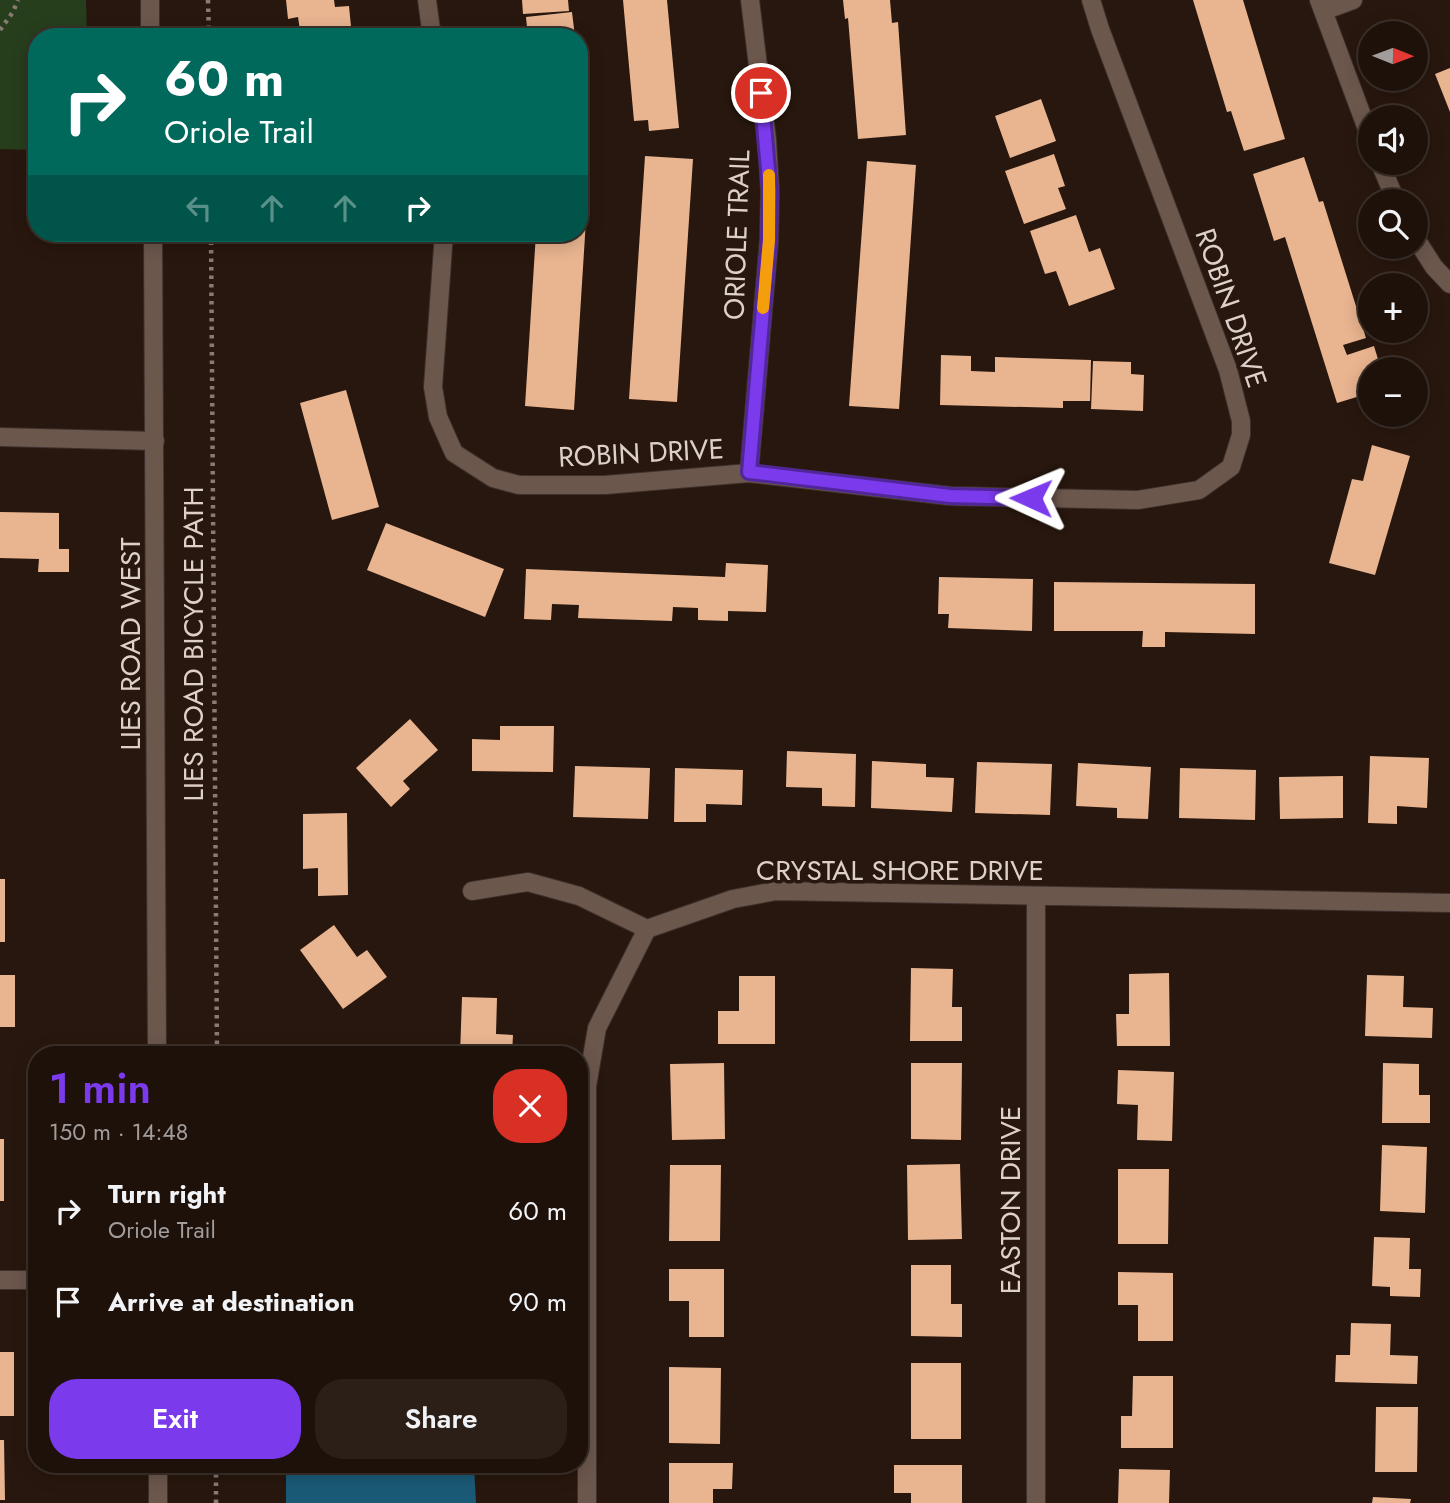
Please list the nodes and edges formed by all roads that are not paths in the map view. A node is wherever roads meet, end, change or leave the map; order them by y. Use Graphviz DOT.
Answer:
graph roads {
  1 [pos="150,0"];
  2 [pos="427,0"];
  3 [pos="750,0"];
  4 [pos="1091,0"];
  5 [pos="1353,0"];
  6 [pos="1321,6"];
  7 [pos="150,28"];
  8 [pos="431,28"];
  9 [pos="1358,105"];
  10 [pos="153,242"];
  11 [pos="443,242"];
  12 [pos="1428,258"];
  13 [pos="1450,285"];
  14 [pos="0,437"];
  15 [pos="155,441"];
  16 [pos="749,472"];
  17 [pos="472,891"];
  18 [pos="1036,896"];
  19 [pos="1450,903"];
  20 [pos="647,929"];
  21 [pos="157,1046"];
  22 [pos="588,1080"];
  23 [pos="0,1280"];
  24 [pos="28,1280"];
  25 [pos="158,1473"];
  26 [pos="587,1473"];
  27 [pos="158,1503"];
  28 [pos="587,1503"];
  29 [pos="1036,1503"];
  1 -- 7 [label="street"];
  2 -- 8 [label="street"];
  3 -- 16 [label="street, ORIOLE TRAIL"];
  4 -- 16 [label="street, ROBIN DRIVE"];
  5 -- 6 [label="street"];
  6 -- 9 [label="street"];
  10 -- 15 [label="street, LIES ROAD WEST"];
  11 -- 16 [label="street, ROBIN DRIVE"];
  12 -- 13 [label="street"];
  14 -- 15 [label="street"];
  15 -- 21 [label="street, LIES ROAD WEST"];
  17 -- 20 [label="street"];
  18 -- 19 [label="street, CRYSTAL SHORE DRIVE"];
  18 -- 20 [label="street, CRYSTAL SHORE DRIVE"];
  18 -- 29 [label="street, EASTON DRIVE"];
  20 -- 22 [label="street"];
  23 -- 24 [label="street"];
  25 -- 27 [label="street"];
  26 -- 28 [label="street"];
}
